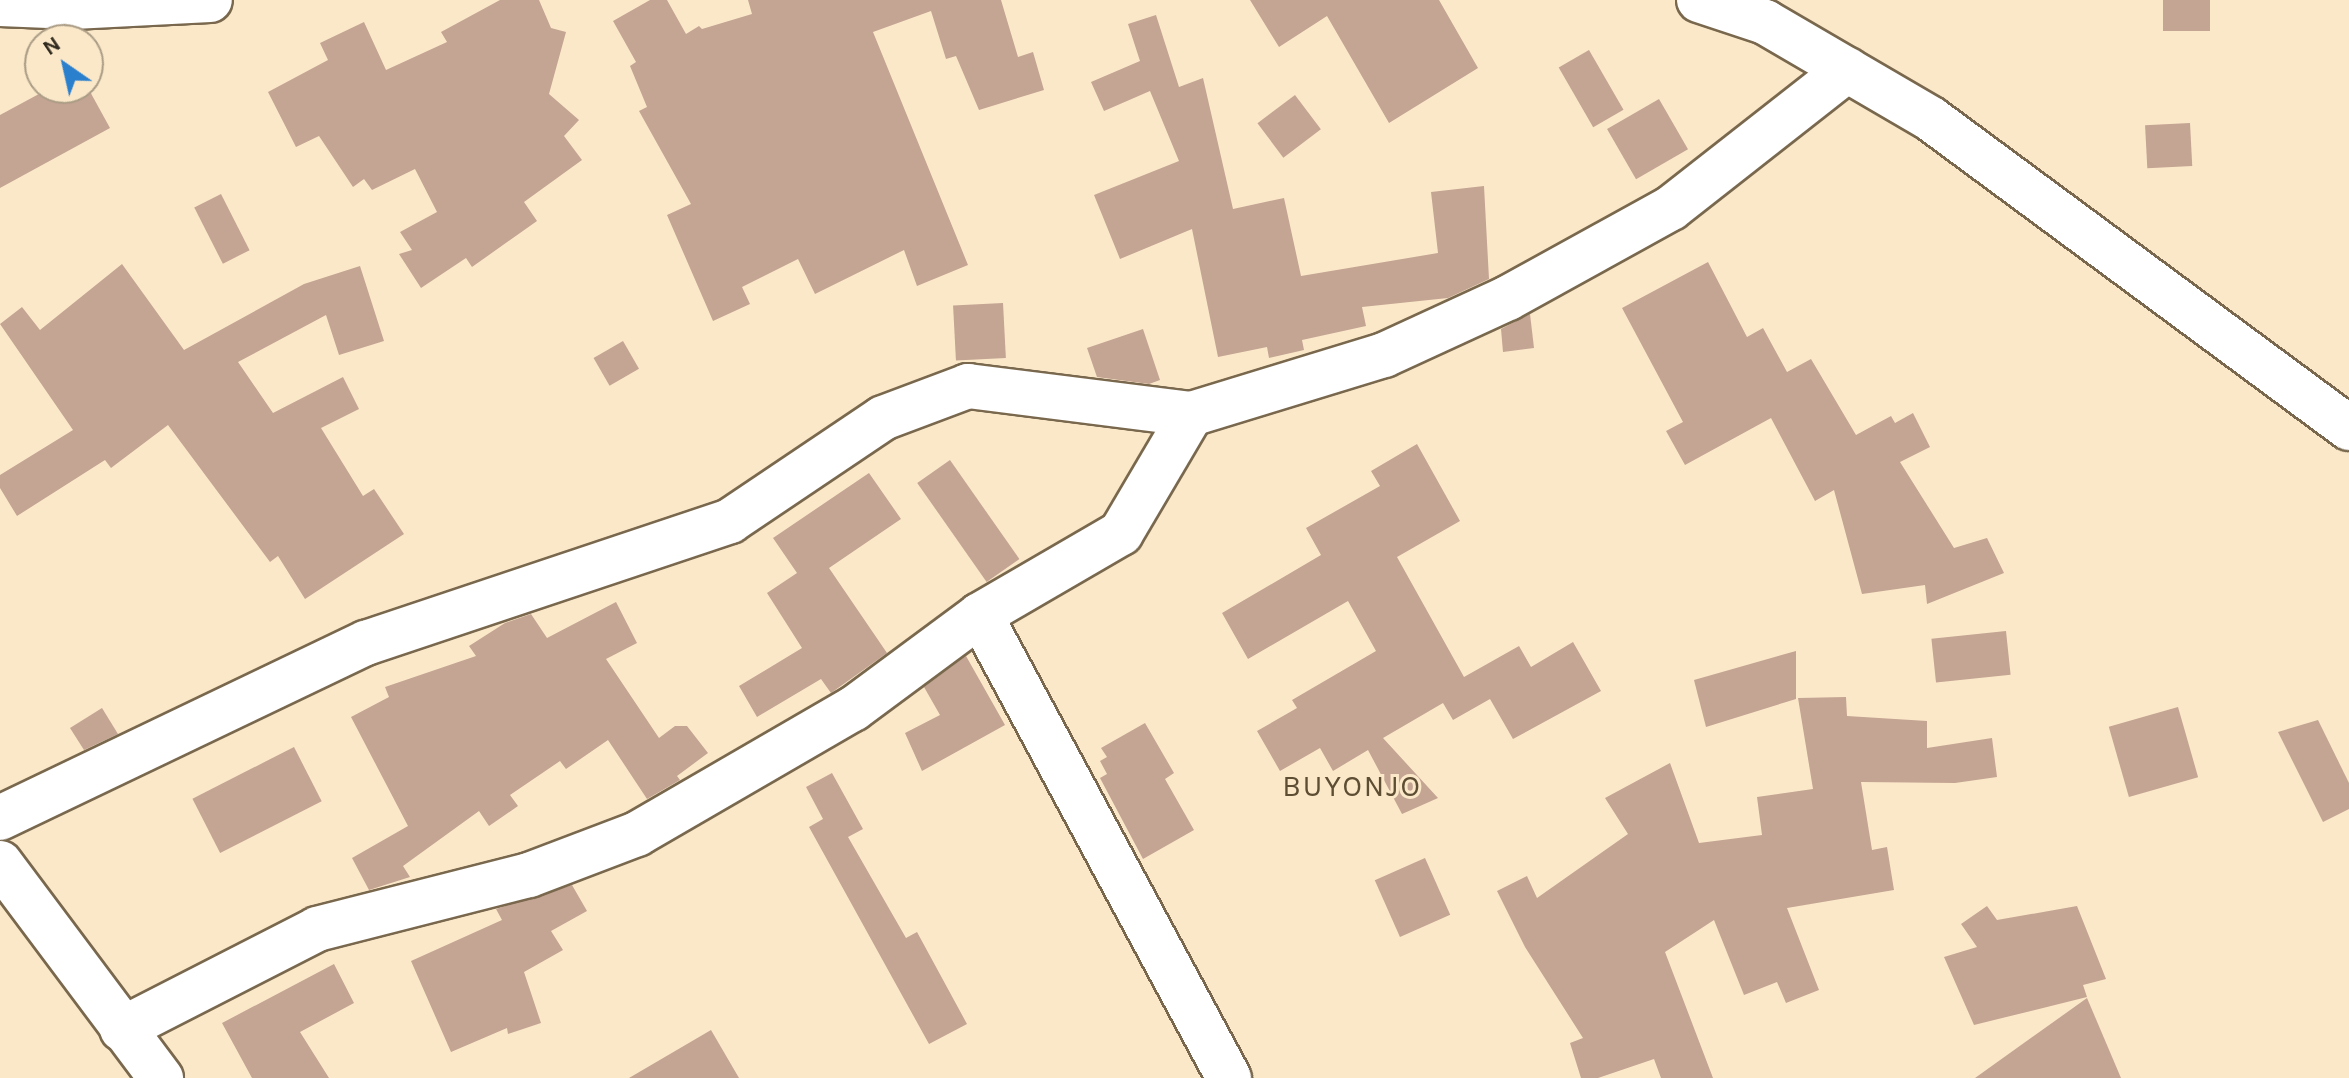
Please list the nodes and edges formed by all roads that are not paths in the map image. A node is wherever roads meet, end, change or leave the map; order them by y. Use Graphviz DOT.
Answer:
graph roads {
  1 [pos="210,0"];
  2 [pos="1699,0"];
  3 [pos="0,4"];
  4 [pos="1847,70"];
  5 [pos="1191,414"];
  6 [pos="2349,428"];
  7 [pos="980,615"];
  8 [pos="0,818"];
  9 [pos="0,863"];
  10 [pos="122,1029"];
  11 [pos="161,1078"];
  12 [pos="1229,1078"];
  1 -- 3 [label="street"];
  2 -- 4 [label="street"];
  4 -- 5 [label="street"];
  4 -- 6 [label="street"];
  5 -- 7 [label="street"];
  5 -- 8 [label="street"];
  7 -- 10 [label="street"];
  7 -- 12 [label="street"];
  9 -- 10 [label="street"];
  10 -- 11 [label="street"];
}
